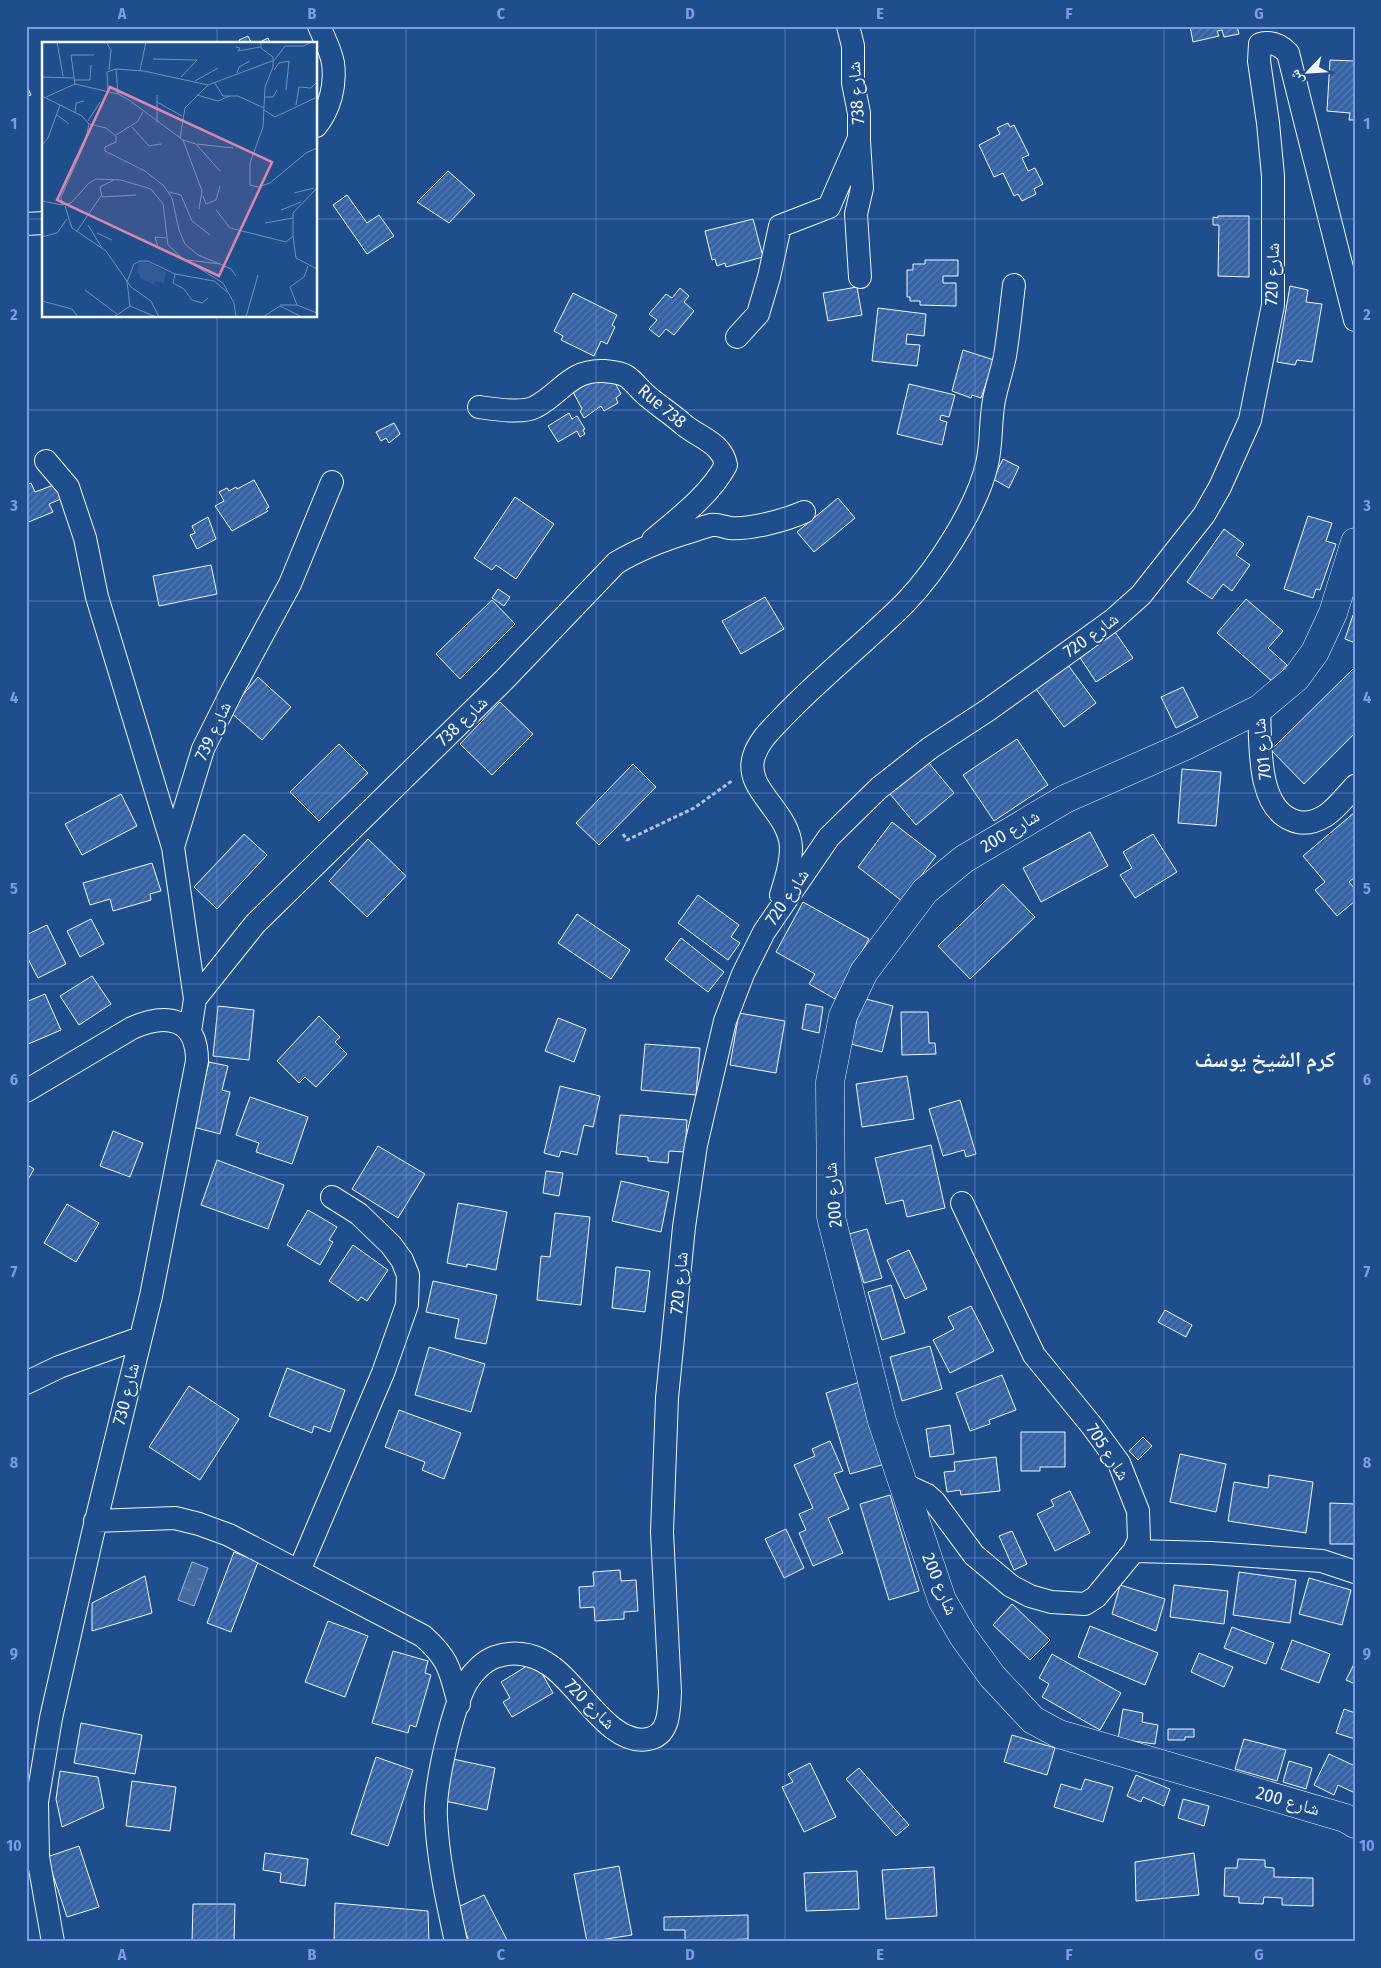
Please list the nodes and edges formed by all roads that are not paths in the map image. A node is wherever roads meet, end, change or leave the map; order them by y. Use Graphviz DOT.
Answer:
graph roads {
  1 [pos="319,26"];
  2 [pos="848,26"];
  3 [pos="1260,35"];
  4 [pos="318,124"];
  5 [pos="858,138"];
  6 [pos="42,223"];
  7 [pos="26,224"];
  8 [pos="860,277"];
  9 [pos="1014,284"];
  10 [pos="1355,320"];
  11 [pos="737,337"];
  12 [pos="479,407"];
  13 [pos="46,461"];
  14 [pos="332,482"];
  15 [pos="804,512"];
  16 [pos="1355,542"];
  17 [pos="645,547"];
  18 [pos="1259,709"];
  19 [pos="1355,786"];
  20 [pos="173,847"];
  21 [pos="764,932"];
  22 [pos="195,999"];
  23 [pos="190,1031"];
  24 [pos="26,1091"];
  25 [pos="332,1198"];
  26 [pos="962,1204"];
  27 [pos="140,1338"];
  28 [pos="26,1382"];
  29 [pos="903,1484"];
  30 [pos="96,1521"];
  31 [pos="1134,1551"];
  32 [pos="299,1571"];
  33 [pos="1355,1572"];
  34 [pos="459,1704"];
  35 [pos="1355,1824"];
  36 [pos="32,1861"];
  37 [pos="53,1942"];
  38 [pos="456,1942"];
  1 -- 4 [label="street"];
  2 -- 5 [label="street, شارع 738"];
  3 -- 10 [label="street, شارع 720"];
  3 -- 21 [label="street, شارع 720"];
  5 -- 8 [label="street"];
  5 -- 11 [label="street, شارع 738"];
  6 -- 7 [label="street"];
  9 -- 21 [label="street"];
  12 -- 17 [label="street, Rue 738"];
  13 -- 20 [label="street"];
  14 -- 20 [label="street, شارع 739"];
  15 -- 17 [label="street, شارع 738"];
  16 -- 18 [label="main road, شارع 200"];
  17 -- 22 [label="street, شارع 738"];
  18 -- 19 [label="street, شارع 701"];
  18 -- 29 [label="main road, شارع 200"];
  20 -- 22 [label="street, شارع 739"];
  21 -- 34 [label="street, شارع 720"];
  22 -- 23 [label="street, شارع 738"];
  23 -- 24 [label="street"];
  23 -- 27 [label="street, شارع 730"];
  25 -- 32 [label="street"];
  26 -- 31 [label="street, شارع 705"];
  27 -- 28 [label="street"];
  27 -- 30 [label="street, شارع 730"];
  29 -- 31 [label="street, شارع 705"];
  29 -- 35 [label="main road, شارع 200"];
  30 -- 32 [label="street"];
  30 -- 36 [label="street, شارع 730"];
  31 -- 33 [label="street"];
  32 -- 34 [label="street"];
  34 -- 38 [label="street, شارع 720"];
  36 -- 37 [label="street, شارع 730"];
}
